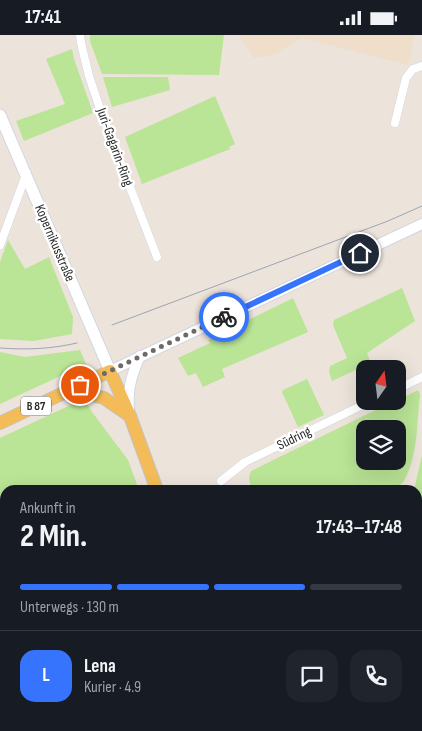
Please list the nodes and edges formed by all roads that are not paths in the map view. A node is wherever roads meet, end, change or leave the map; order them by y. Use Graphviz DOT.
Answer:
graph roads {
  1 [pos="80,35"];
  2 [pos="422,65"];
  3 [pos="0,115"];
  4 [pos="395,123"];
  5 [pos="3,129"];
  6 [pos="26,175"];
  7 [pos="422,224"];
  8 [pos="0,245"];
  9 [pos="157,257"];
  10 [pos="140,356"];
  11 [pos="110,371"];
  12 [pos="422,377"];
  13 [pos="406,385"];
  14 [pos="71,390"];
  15 [pos="356,408"];
  16 [pos="130,416"];
  17 [pos="0,423"];
  18 [pos="221,481"];
  19 [pos="155,485"];
  1 -- 9 [label="street, Juri-Gagarin-Ring"];
  2 -- 4 [label="street"];
  3 -- 5 [label="main road, Kopernikusstraße"];
  5 -- 6 [label="main road, Kopernikusstraße"];
  6 -- 8 [label="street"];
  6 -- 11 [label="main road, Kopernikusstraße"];
  7 -- 10 [label="street"];
  10 -- 11 [label="street"];
  10 -- 16 [label="street"];
  11 -- 14 [label="main road, B 87"];
  11 -- 16 [label="main road"];
  12 -- 13 [label="street"];
  14 -- 16 [label="main road"];
  14 -- 17 [label="main road, B 87"];
  15 -- 18 [label="street, Südring"];
  16 -- 19 [label="main road"];
}
